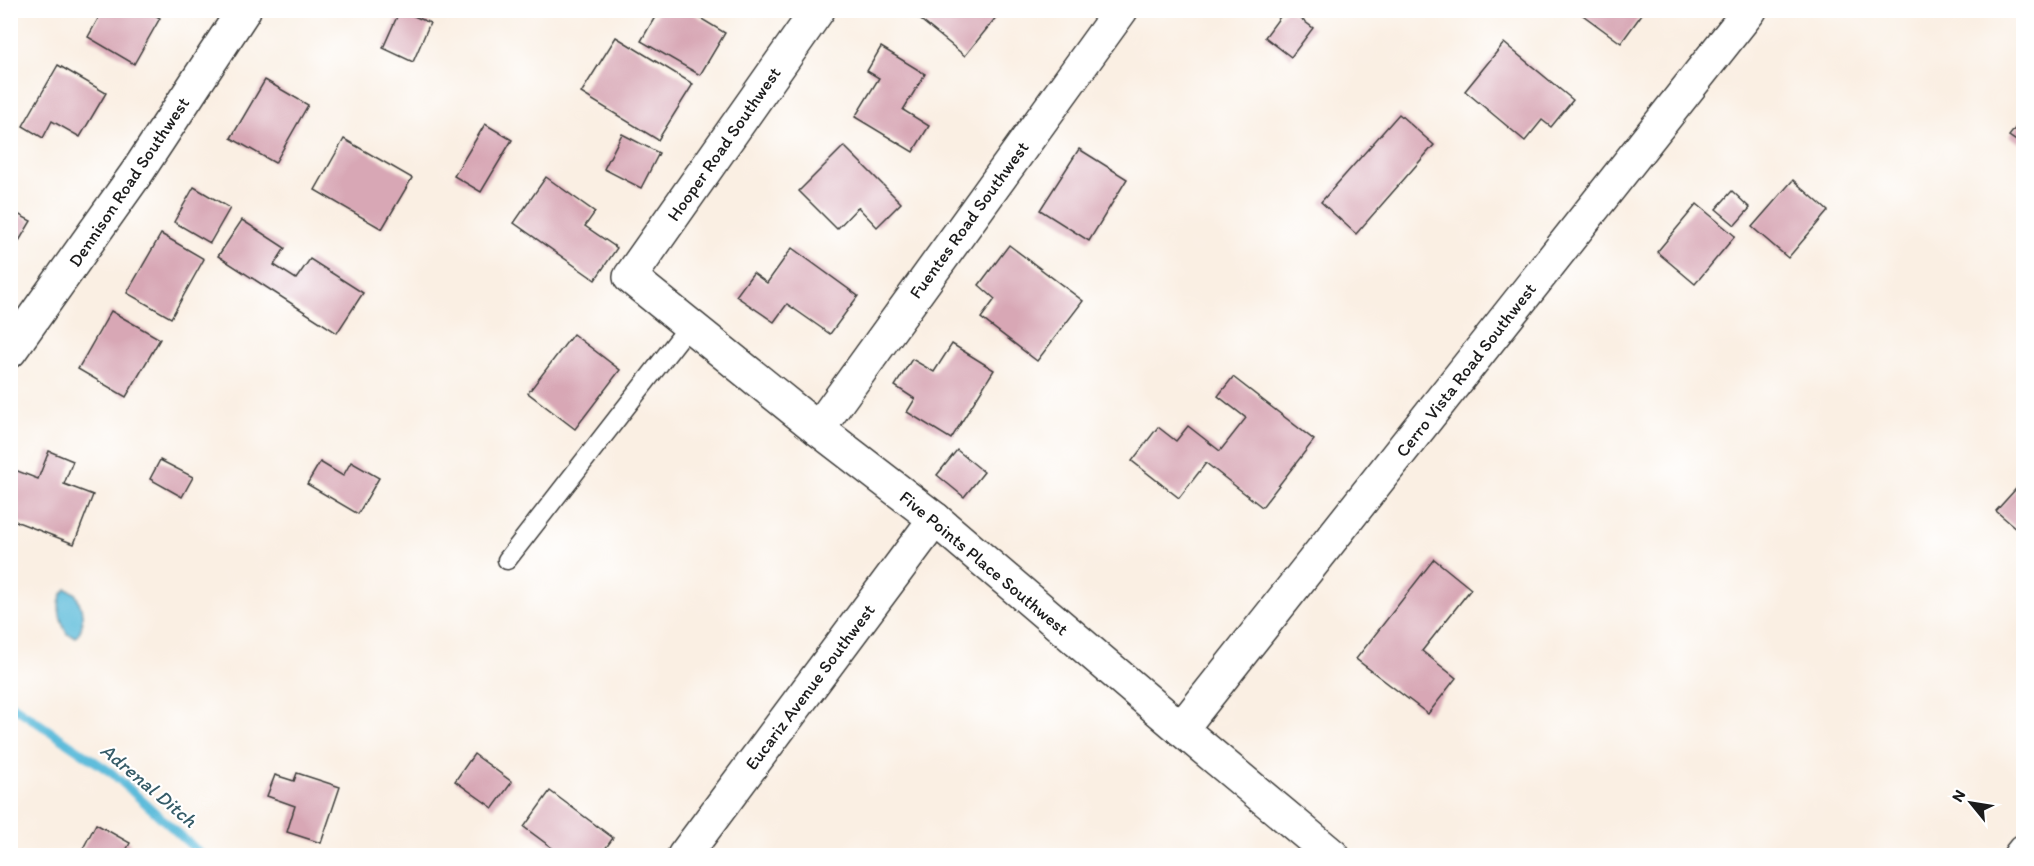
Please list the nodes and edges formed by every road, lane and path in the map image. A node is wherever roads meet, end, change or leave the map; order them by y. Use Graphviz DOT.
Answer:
graph roads {
  1 [pos="244,10"];
  2 [pos="818,10"];
  3 [pos="1121,10"];
  4 [pos="1750,10"];
  5 [pos="630,277"];
  6 [pos="689,326"];
  7 [pos="10,351"];
  8 [pos="818,429"];
  9 [pos="935,519"];
  10 [pos="507,560"];
  11 [pos="1181,729"];
  12 [pos="2024,851"];
  13 [pos="684,855"];
  14 [pos="1333,855"];
  15 [pos="2020,855"];
  1 -- 7 [label="street, Dennison Road Southwest"];
  2 -- 5 [label="street, Hooper Road Southwest"];
  3 -- 8 [label="street, Fuentes Road Southwest"];
  4 -- 11 [label="street, Cerro Vista Road Southwest"];
  5 -- 6 [label="street, Five Points Place Southwest"];
  6 -- 8 [label="street, Five Points Place Southwest"];
  6 -- 10 [label="lane"];
  8 -- 9 [label="street, Five Points Place Southwest"];
  9 -- 11 [label="street, Five Points Place Southwest"];
  9 -- 13 [label="street, Eucariz Avenue Southwest"];
  11 -- 14 [label="street, Five Points Place Southwest"];
  12 -- 15 [label="street"];
}
